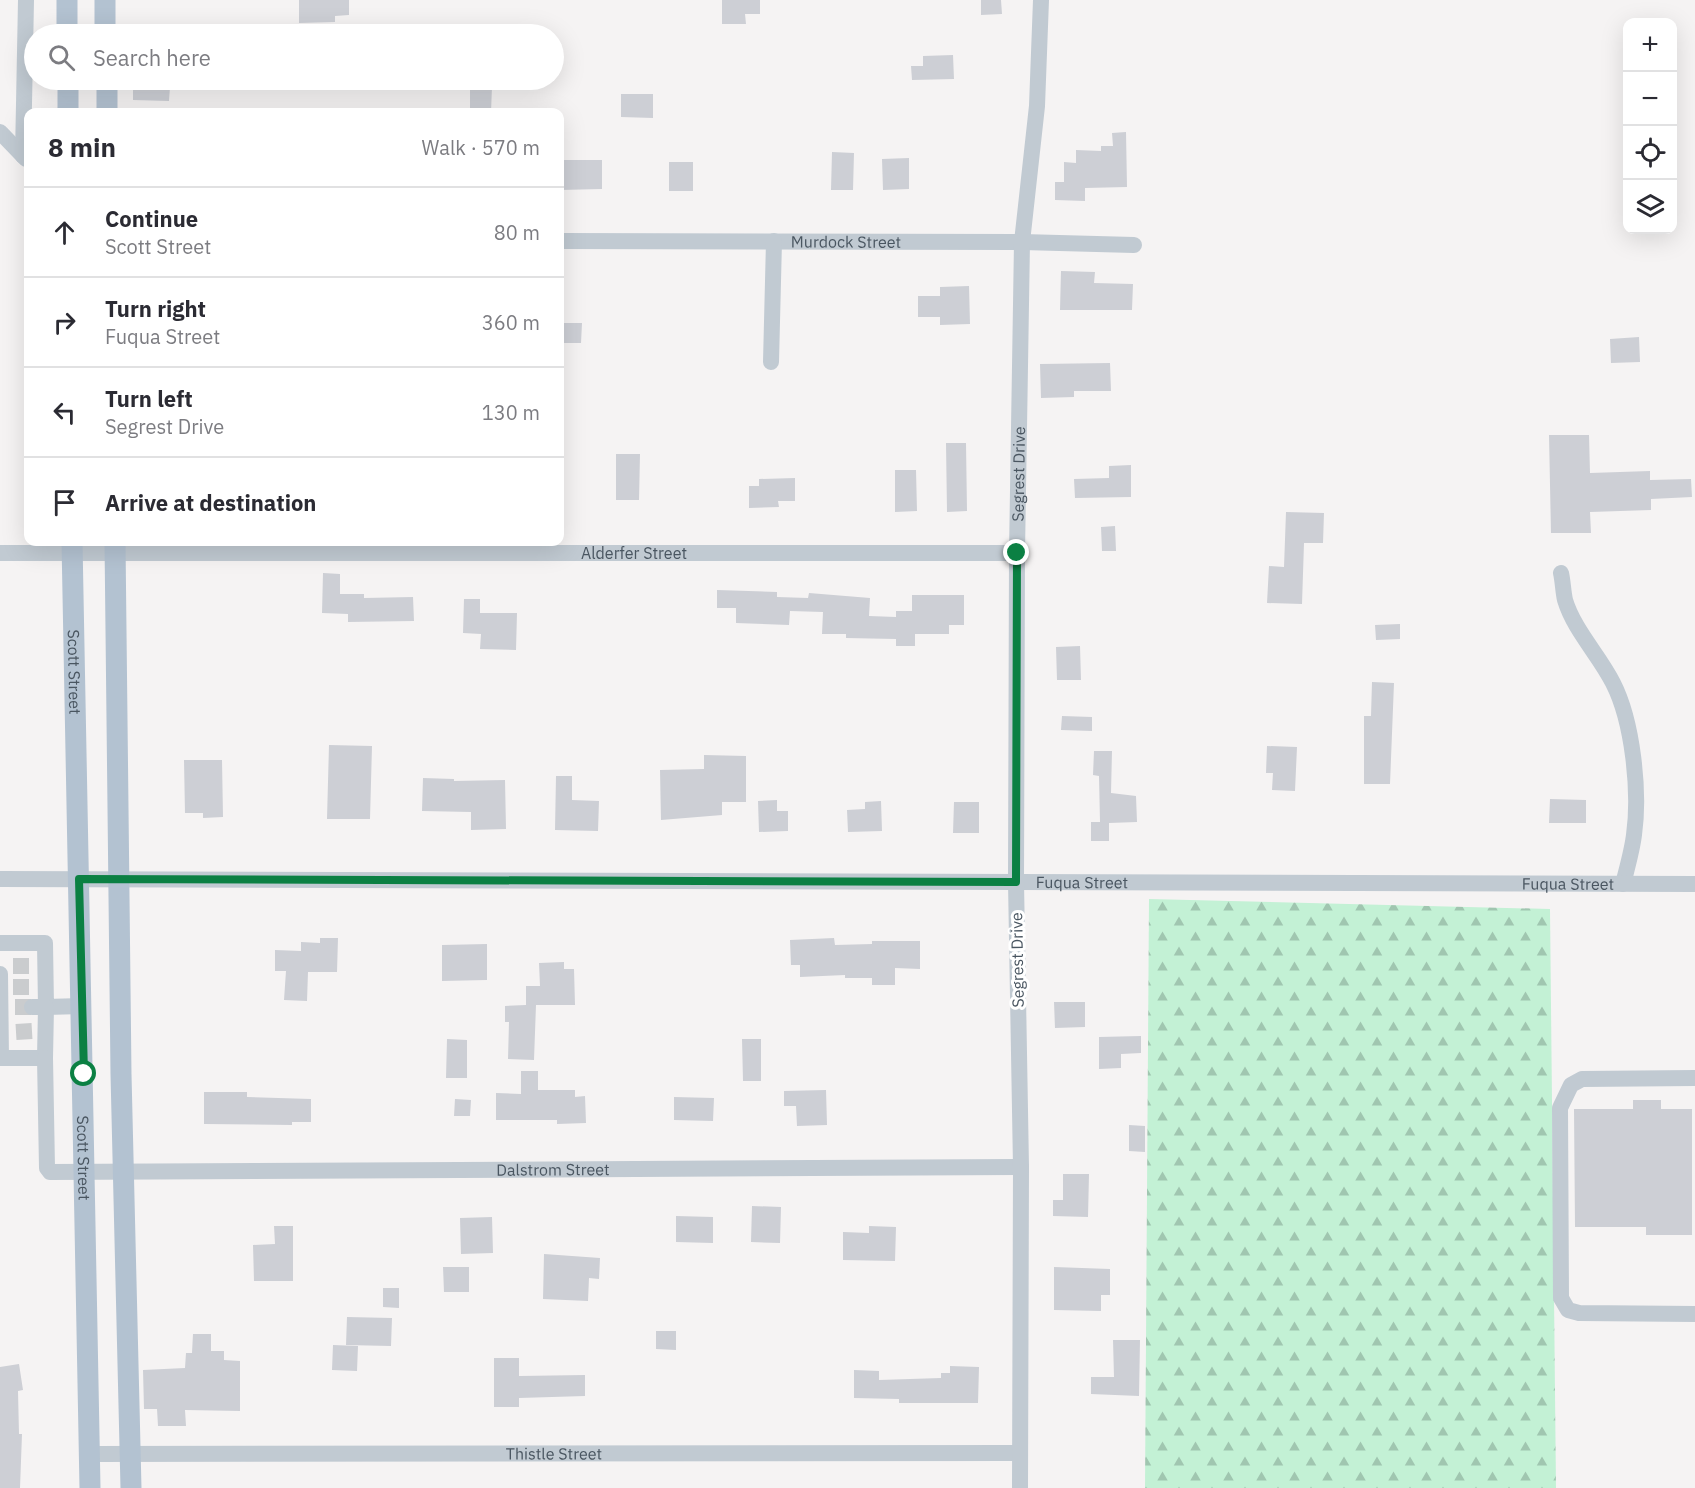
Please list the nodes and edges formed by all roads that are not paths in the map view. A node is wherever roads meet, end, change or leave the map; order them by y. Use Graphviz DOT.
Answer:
graph roads {
  1 [pos="26,0"];
  2 [pos="67,0"];
  3 [pos="105,0"];
  4 [pos="1041,0"];
  5 [pos="26,24"];
  6 [pos="67,24"];
  7 [pos="105,24"];
  8 [pos="26,90"];
  9 [pos="68,90"];
  10 [pos="106,90"];
  11 [pos="26,108"];
  12 [pos="68,108"];
  13 [pos="107,108"];
  14 [pos="0,132"];
  15 [pos="24,157"];
  16 [pos="564,241"];
  17 [pos="774,242"];
  18 [pos="1022,242"];
  19 [pos="1134,245"];
  20 [pos="771,362"];
  21 [pos="72,548"];
  22 [pos="115,548"];
  23 [pos="0,553"];
  24 [pos="1017,553"];
  25 [pos="1561,573"];
  26 [pos="0,879"];
  27 [pos="79,879"];
  28 [pos="120,879"];
  29 [pos="1016,882"];
  30 [pos="1623,884"];
  31 [pos="1695,885"];
  32 [pos="0,943"];
  33 [pos="4,969"];
  34 [pos="6,987"];
  35 [pos="82,1006"];
  36 [pos="8,1007"];
  37 [pos="39,1007"];
  38 [pos="8,1032"];
  39 [pos="45,1058"];
  40 [pos="1695,1078"];
  41 [pos="1021,1167"];
  42 [pos="86,1173"];
  43 [pos="125,1174"];
  44 [pos="1695,1314"];
  45 [pos="1020,1453"];
  46 [pos="89,1454"];
  47 [pos="130,1454"];
  48 [pos="90,1488"];
  49 [pos="131,1488"];
  50 [pos="1020,1488"];
  1 -- 5 [label="street"];
  2 -- 6 [label="main road"];
  3 -- 7 [label="main road"];
  4 -- 18 [label="street, Segrest Drive"];
  8 -- 11 [label="street"];
  9 -- 12 [label="main road"];
  10 -- 13 [label="main road"];
  14 -- 15 [label="street"];
  16 -- 17 [label="street, Murdock Street"];
  17 -- 18 [label="street, Murdock Street"];
  17 -- 20 [label="street"];
  18 -- 19 [label="street, Murdock Street"];
  18 -- 24 [label="street, Segrest Drive"];
  21 -- 22 [label="street, Alderfer Street"];
  21 -- 23 [label="street, Alderfer Street"];
  21 -- 27 [label="main road, Scott Street"];
  22 -- 24 [label="street, Alderfer Street"];
  22 -- 28 [label="main road"];
  24 -- 29 [label="street, Segrest Drive"];
  25 -- 30 [label="street"];
  26 -- 27 [label="street, Fuqua Street"];
  27 -- 28 [label="street, Fuqua Street"];
  27 -- 35 [label="main road, Scott Street"];
  28 -- 29 [label="street, Fuqua Street"];
  28 -- 43 [label="main road"];
  29 -- 30 [label="street, Fuqua Street"];
  29 -- 41 [label="street, Segrest Drive"];
  30 -- 31 [label="street, Fuqua Street"];
  32 -- 37 [label="street"];
  33 -- 34 [label="street"];
  34 -- 36 [label="street"];
  35 -- 37 [label="street"];
  35 -- 42 [label="main road, Scott Street"];
  36 -- 38 [label="street"];
  37 -- 39 [label="street"];
  38 -- 39 [label="street"];
  39 -- 42 [label="street, Dalstrom Street"];
  40 -- 44 [label="street"];
  41 -- 43 [label="street, Dalstrom Street"];
  41 -- 45 [label="street, Segrest Drive"];
  42 -- 43 [label="street, Dalstrom Street"];
  42 -- 46 [label="main road, Scott Street"];
  43 -- 47 [label="main road"];
  45 -- 47 [label="street, Thistle Street"];
  45 -- 50 [label="street, Segrest Drive"];
  46 -- 47 [label="street, Thistle Street"];
  46 -- 48 [label="main road, Scott Street"];
  47 -- 49 [label="main road"];
}
